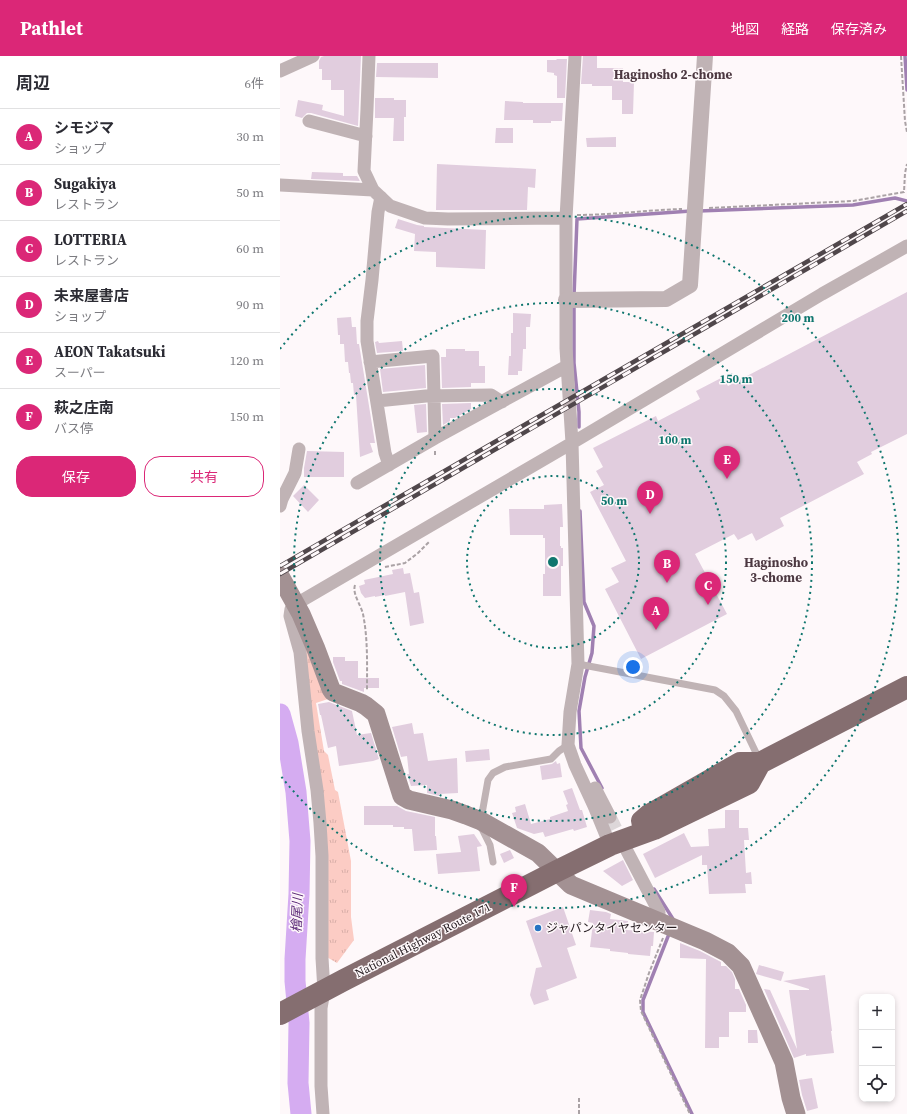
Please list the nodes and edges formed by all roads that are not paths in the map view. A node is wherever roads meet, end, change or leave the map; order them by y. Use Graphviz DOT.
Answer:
graph roads {
  1 [pos="313,56"];
  2 [pos="369,56"];
  3 [pos="575,56"];
  4 [pos="705,56"];
  5 [pos="280,71"];
  6 [pos="309,121"];
  7 [pos="366,136"];
  8 [pos="280,185"];
  9 [pos="377,193"];
  10 [pos="566,218"];
  11 [pos="907,246"];
  12 [pos="566,300"];
  13 [pos="370,362"];
  14 [pos="567,366"];
  15 [pos="434,396"];
  16 [pos="377,402"];
  17 [pos="502,402"];
  18 [pos="435,438"];
  19 [pos="572,443"];
  20 [pos="299,449"];
  21 [pos="389,465"];
  22 [pos="357,483"];
  23 [pos="280,506"];
  24 [pos="280,576"];
  25 [pos="296,604"];
  26 [pos="579,664"];
  27 [pos="907,687"];
  28 [pos="568,745"];
  29 [pos="760,763"];
  30 [pos="576,765"];
  31 [pos="610,817"];
  32 [pos="481,821"];
  33 [pos="619,848"];
  34 [pos="493,862"];
  35 [pos="556,871"];
  36 [pos="663,924"];
  37 [pos="321,993"];
  38 [pos="280,1014"];
  39 [pos="323,1114"];
  40 [pos="796,1114"];
  1 -- 5 [label="street"];
  2 -- 7 [label="street"];
  3 -- 10 [label="street"];
  4 -- 12 [label="street"];
  6 -- 7 [label="street"];
  7 -- 9 [label="street"];
  8 -- 9 [label="street"];
  9 -- 10 [label="street"];
  9 -- 13 [label="street"];
  10 -- 12 [label="street"];
  11 -- 19 [label="street"];
  12 -- 14 [label="street"];
  13 -- 15 [label="street"];
  13 -- 16 [label="street"];
  14 -- 17 [label="street"];
  14 -- 19 [label="street"];
  15 -- 16 [label="street"];
  15 -- 17 [label="street"];
  15 -- 18 [label="street"];
  16 -- 21 [label="street"];
  17 -- 18 [label="street"];
  18 -- 21 [label="street"];
  19 -- 25 [label="street"];
  19 -- 26 [label="street"];
  20 -- 23 [label="street"];
  21 -- 22 [label="street"];
  24 -- 25 [label="main road"];
  25 -- 32 [label="main road"];
  25 -- 37 [label="street"];
  26 -- 28 [label="street"];
  26 -- 29 [label="lane"];
  27 -- 29 [label="highway, National Highway Route 171"];
  28 -- 30 [label="street"];
  28 -- 32 [label="lane"];
  29 -- 33 [label="highway, National Highway Route 171"];
  30 -- 31 [label="street"];
  30 -- 33 [label="street"];
  32 -- 34 [label="lane"];
  32 -- 35 [label="main road"];
  33 -- 35 [label="highway, National Highway Route 171"];
  33 -- 36 [label="street"];
  35 -- 36 [label="main road"];
  35 -- 37 [label="highway, National Highway Route 171"];
  36 -- 40 [label="main road"];
  37 -- 38 [label="highway, National Highway Route 171"];
  37 -- 39 [label="street"];
}
